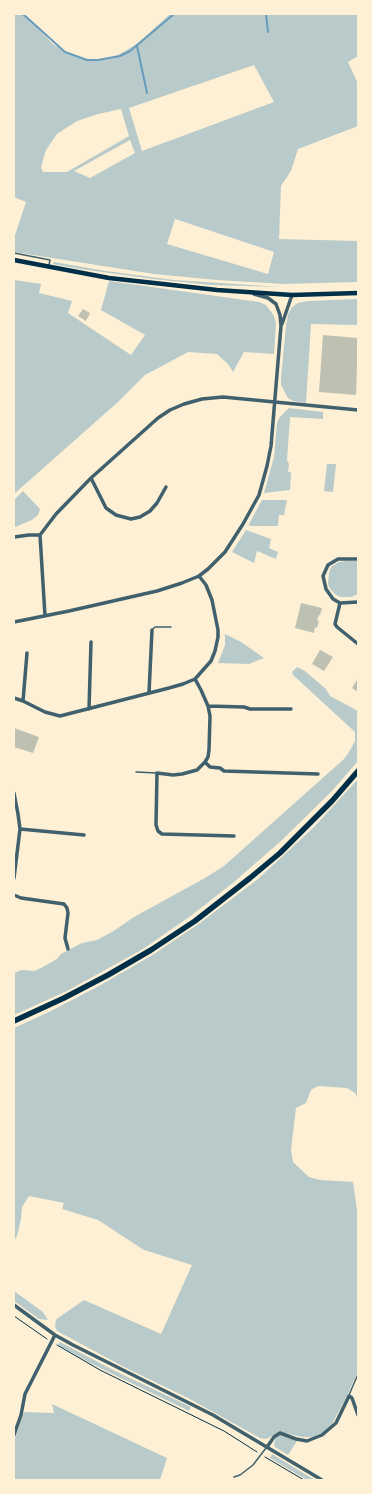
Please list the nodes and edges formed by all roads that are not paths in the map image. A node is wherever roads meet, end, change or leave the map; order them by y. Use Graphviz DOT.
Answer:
graph roads {
  1 [pos="14,253"];
  2 [pos="14,260"];
  3 [pos="48,267"];
  4 [pos="252,293"];
  5 [pos="358,293"];
  6 [pos="292,295"];
  7 [pos="281,326"];
  8 [pos="274,403"];
  9 [pos="358,410"];
  10 [pos="91,478"];
  11 [pos="166,487"];
  12 [pos="40,535"];
  13 [pos="14,537"];
  14 [pos="358,559"];
  15 [pos="199,576"];
  16 [pos="358,602"];
  17 [pos="340,603"];
  18 [pos="44,616"];
  19 [pos="14,622"];
  20 [pos="171,627"];
  21 [pos="152,630"];
  22 [pos="91,642"];
  23 [pos="358,644"];
  24 [pos="27,653"];
  25 [pos="195,679"];
  26 [pos="149,693"];
  27 [pos="14,698"];
  28 [pos="23,701"];
  29 [pos="208,706"];
  30 [pos="89,709"];
  31 [pos="291,709"];
  32 [pos="205,762"];
  33 [pos="358,771"];
  34 [pos="136,772"];
  35 [pos="157,773"];
  36 [pos="318,774"];
  37 [pos="14,793"];
  38 [pos="20,829"];
  39 [pos="84,835"];
  40 [pos="234,836"];
  41 [pos="14,878"];
  42 [pos="14,895"];
  43 [pos="68,949"];
  44 [pos="14,1021"];
  45 [pos="14,1305"];
  46 [pos="55,1335"];
  47 [pos="358,1374"];
  48 [pos="349,1396"];
  49 [pos="358,1415"];
  50 [pos="14,1435"];
  51 [pos="267,1447"];
  52 [pos="234,1477"];
  53 [pos="322,1480"];
  1 -- 3 [label="lane"];
  2 -- 3 [label="main road"];
  3 -- 4 [label="main road"];
  4 -- 6 [label="main road"];
  4 -- 7 [label="street"];
  5 -- 6 [label="main road"];
  6 -- 7 [label="street"];
  7 -- 8 [label="street"];
  8 -- 9 [label="street"];
  8 -- 10 [label="street"];
  8 -- 15 [label="street"];
  10 -- 11 [label="street"];
  10 -- 12 [label="street"];
  12 -- 13 [label="street"];
  12 -- 18 [label="street"];
  14 -- 17 [label="street"];
  15 -- 18 [label="street"];
  15 -- 25 [label="street"];
  16 -- 17 [label="street"];
  17 -- 23 [label="street"];
  18 -- 19 [label="street"];
  20 -- 21 [label="lane"];
  21 -- 26 [label="street"];
  22 -- 30 [label="street"];
  24 -- 28 [label="street"];
  25 -- 26 [label="street"];
  25 -- 29 [label="street"];
  26 -- 30 [label="street"];
  27 -- 28 [label="street"];
  28 -- 30 [label="street"];
  29 -- 31 [label="street"];
  29 -- 32 [label="street"];
  32 -- 35 [label="street"];
  32 -- 36 [label="street"];
  33 -- 44 [label="main road"];
  34 -- 35 [label="lane"];
  35 -- 40 [label="street"];
  37 -- 38 [label="street"];
  38 -- 39 [label="street"];
  38 -- 41 [label="street"];
  42 -- 43 [label="street"];
  45 -- 46 [label="street"];
  46 -- 50 [label="street"];
  46 -- 51 [label="street"];
  47 -- 48 [label="lane"];
  48 -- 49 [label="street"];
  48 -- 51 [label="street"];
  51 -- 52 [label="lane"];
  51 -- 53 [label="street"];
}
